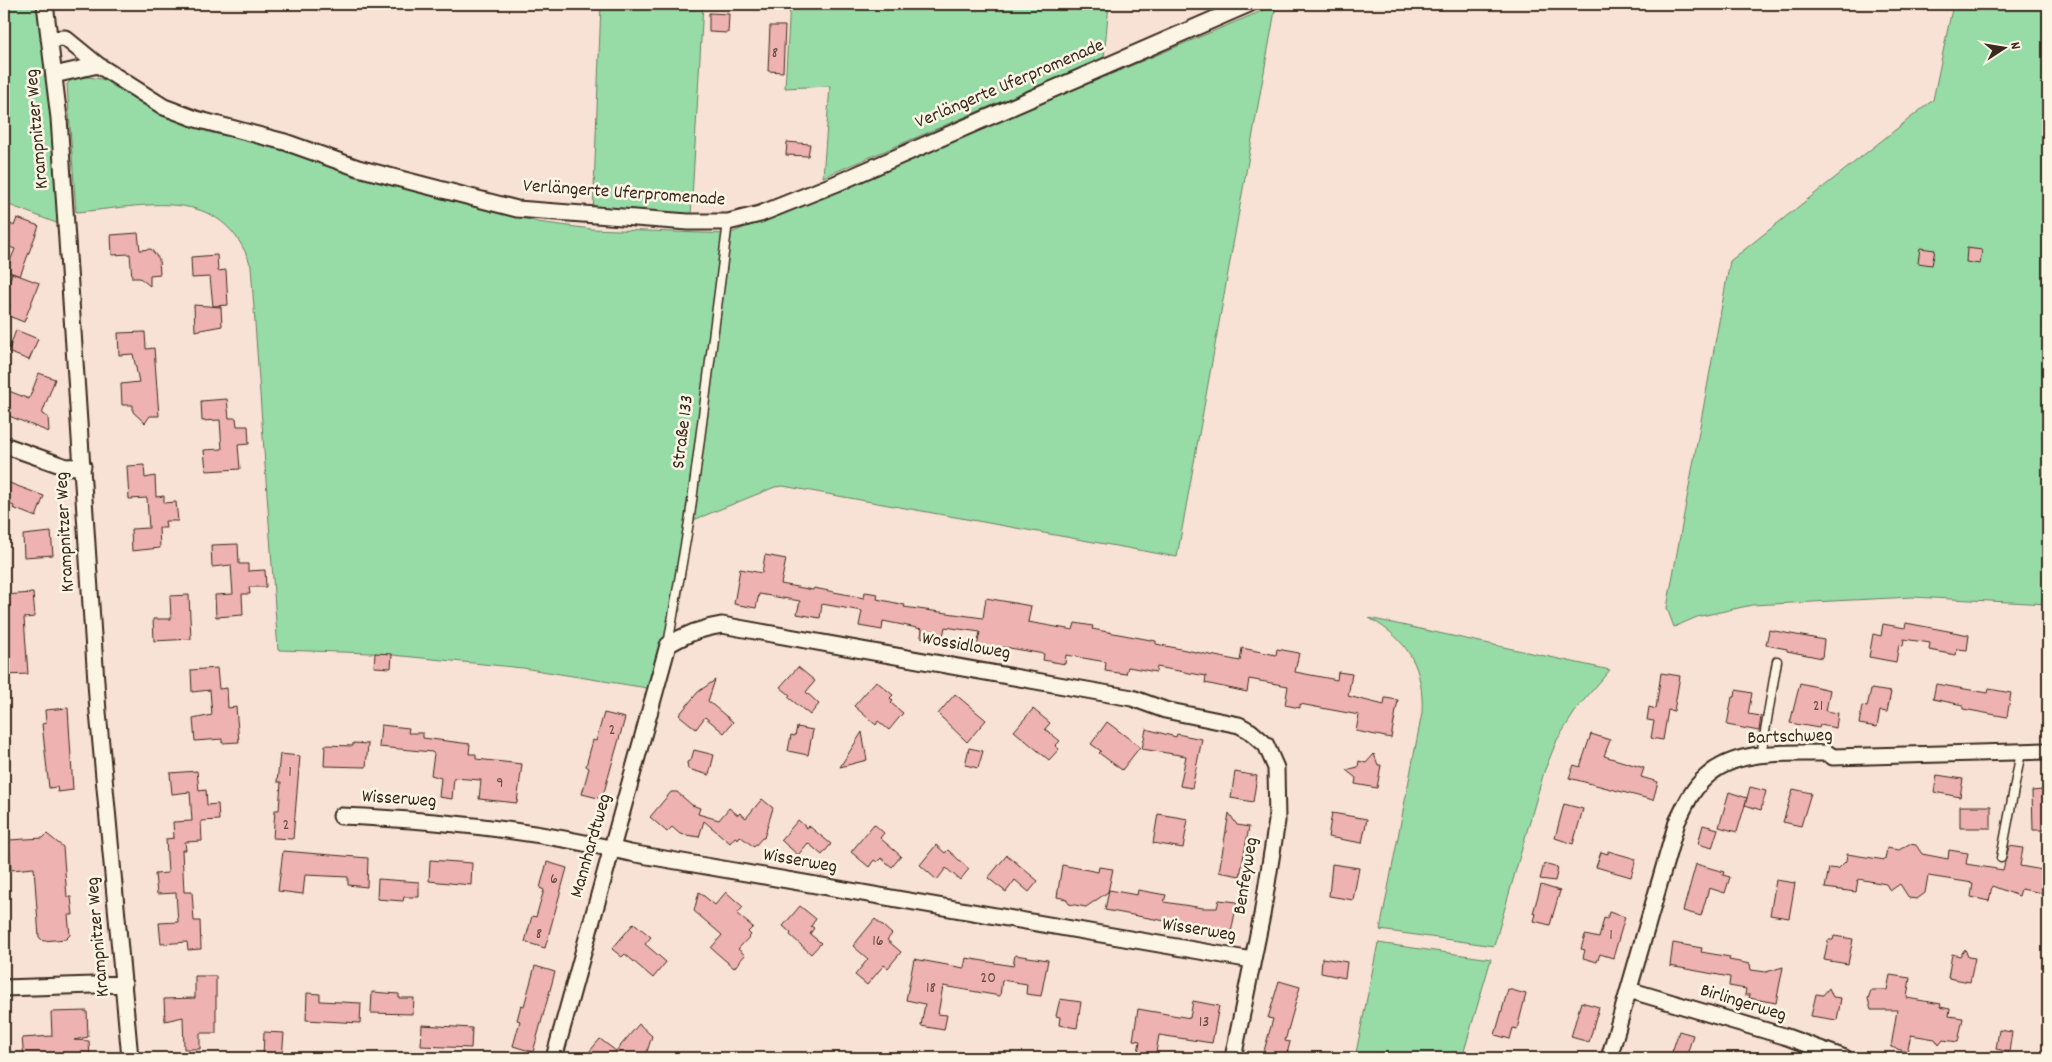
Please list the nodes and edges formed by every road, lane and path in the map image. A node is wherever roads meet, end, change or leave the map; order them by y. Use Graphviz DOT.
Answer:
graph roads {
  1 [pos="45,4"];
  2 [pos="1249,4"];
  3 [pos="50,39"];
  4 [pos="98,65"];
  5 [pos="54,75"];
  6 [pos="728,222"];
  7 [pos="4,445"];
  8 [pos="83,466"];
  9 [pos="668,645"];
  10 [pos="1777,661"];
  11 [pos="1256,736"];
  12 [pos="2048,751"];
  13 [pos="2021,752"];
  14 [pos="1761,755"];
  15 [pos="341,816"];
  16 [pos="612,849"];
  17 [pos="2001,858"];
  18 [pos="1252,960"];
  19 [pos="124,984"];
  20 [pos="4,988"];
  21 [pos="1629,990"];
  22 [pos="130,1058"];
  23 [pos="554,1058"];
  24 [pos="1233,1058"];
  25 [pos="1609,1058"];
  26 [pos="1845,1058"];
  1 -- 3 [label="street, Krampnitzer Weg"];
  2 -- 6 [label="street, Verlängerte Uferpromenade"];
  3 -- 4 [label="street, Verlängerte Uferpromenade"];
  3 -- 5 [label="street, Krampnitzer Weg"];
  4 -- 5 [label="street"];
  4 -- 6 [label="street, Verlängerte Uferpromenade"];
  5 -- 8 [label="street, Krampnitzer Weg"];
  6 -- 9 [label="lane, Straße 133"];
  7 -- 8 [label="street"];
  8 -- 19 [label="street, Krampnitzer Weg"];
  9 -- 11 [label="street, Wossidloweg"];
  9 -- 16 [label="street, Mannhardtweg"];
  10 -- 14 [label="lane"];
  11 -- 18 [label="street, Benfeyweg"];
  12 -- 13 [label="street, Bartschweg"];
  13 -- 14 [label="street, Bartschweg"];
  13 -- 17 [label="lane"];
  14 -- 21 [label="street, Bartschweg"];
  15 -- 16 [label="street, Wisserweg"];
  16 -- 18 [label="street, Wisserweg"];
  16 -- 23 [label="street, Mannhardtweg"];
  18 -- 24 [label="street, Benfeyweg"];
  19 -- 20 [label="street"];
  19 -- 22 [label="street, Krampnitzer Weg"];
  21 -- 25 [label="street, Bartschweg"];
  21 -- 26 [label="street, Birlingerweg"];
}
